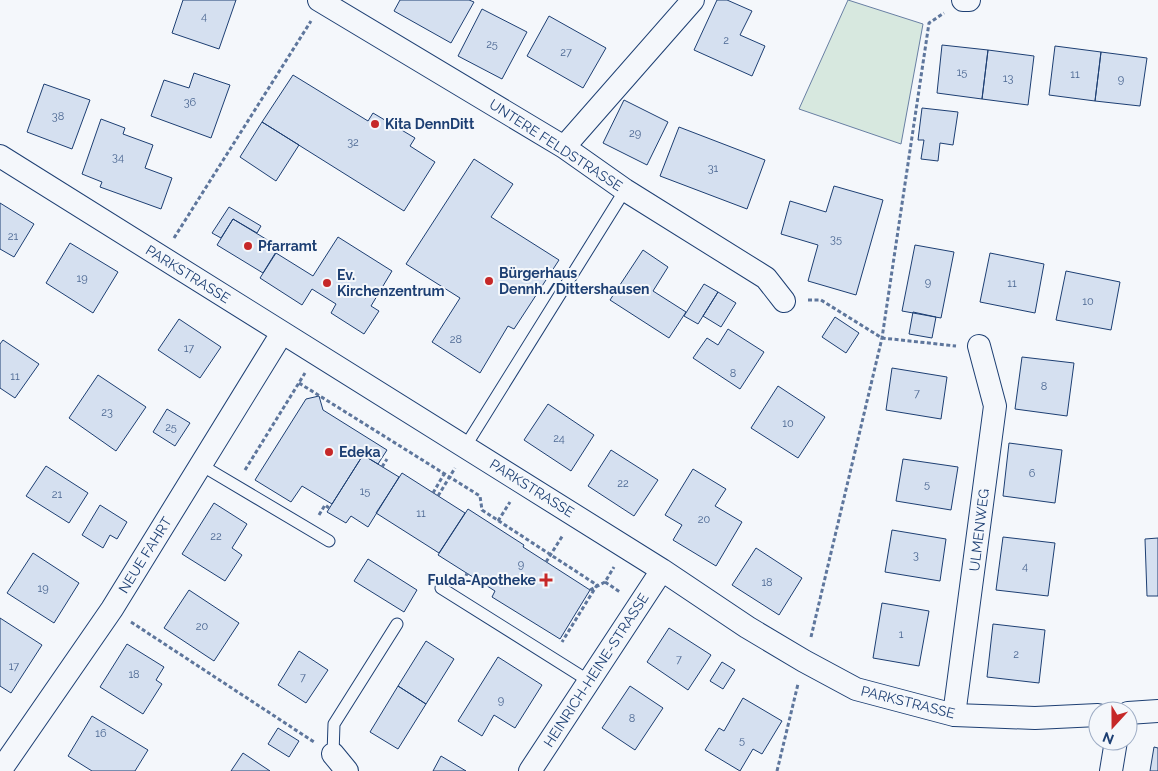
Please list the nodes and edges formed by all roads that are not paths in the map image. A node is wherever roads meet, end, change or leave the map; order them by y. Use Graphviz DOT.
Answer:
graph roads {
  1 [pos="693,0"];
  2 [pos="963,0"];
  3 [pos="969,0"];
  4 [pos="321,1"];
  5 [pos="564,147"];
  6 [pos="0,156"];
  7 [pos="626,190"];
  8 [pos="784,301"];
  9 [pos="282,333"];
  10 [pos="979,346"];
  11 [pos="462,455"];
  12 [pos="201,465"];
  13 [pos="329,541"];
  14 [pos="662,570"];
  15 [pos="441,588"];
  16 [pos="397,624"];
  17 [pos="589,681"];
  18 [pos="1158,711"];
  19 [pos="1138,712"];
  20 [pos="954,715"];
  21 [pos="1088,715"];
  22 [pos="1114,751"];
  23 [pos="340,763"];
  24 [pos="0,771"];
  25 [pos="530,771"];
  26 [pos="1111,771"];
  1 -- 5 [label="street"];
  2 -- 3 [label="street"];
  4 -- 5 [label="street, UNTERE FELDSTRASSE"];
  5 -- 7 [label="street, UNTERE FELDSTRASSE"];
  6 -- 9 [label="street, PARKSTRASSE"];
  7 -- 8 [label="street, UNTERE FELDSTRASSE"];
  7 -- 11 [label="lane"];
  9 -- 11 [label="street, PARKSTRASSE"];
  9 -- 12 [label="street, NEUE FAHRT"];
  10 -- 20 [label="street, ULMENWEG"];
  11 -- 14 [label="street, PARKSTRASSE"];
  12 -- 13 [label="lane"];
  12 -- 24 [label="street, NEUE FAHRT"];
  14 -- 17 [label="street, HEINRICH-HEINE-STRASSE"];
  14 -- 20 [label="street, PARKSTRASSE"];
  15 -- 17 [label="lane"];
  16 -- 23 [label="lane"];
  17 -- 25 [label="street, HEINRICH-HEINE-STRASSE"];
  18 -- 19 [label="street"];
  20 -- 21 [label="street, PARKSTRASSE"];
  22 -- 26 [label="street"];
}
